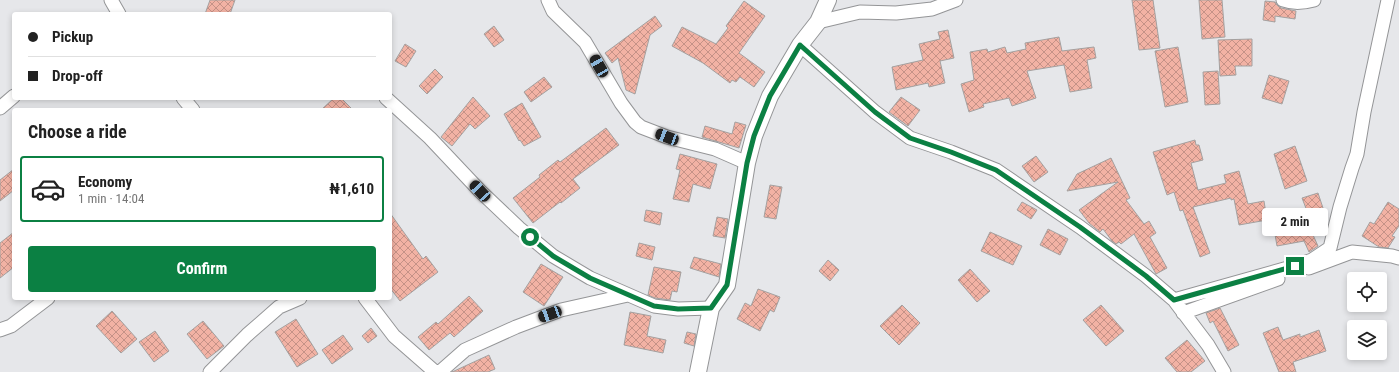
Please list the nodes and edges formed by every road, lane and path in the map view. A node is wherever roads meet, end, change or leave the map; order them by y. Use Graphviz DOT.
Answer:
graph roads {
  1 [pos="111,0"];
  2 [pos="548,0"];
  3 [pos="828,0"];
  4 [pos="956,0"];
  5 [pos="1284,0"];
  6 [pos="1314,0"];
  7 [pos="1388,0"];
  8 [pos="1393,0"];
  9 [pos="1399,1"];
  10 [pos="117,12"];
  11 [pos="818,22"];
  12 [pos="800,45"];
  13 [pos="12,98"];
  14 [pos="185,100"];
  15 [pos="388,100"];
  16 [pos="0,108"];
  17 [pos="191,108"];
  18 [pos="747,163"];
  19 [pos="1399,258"];
  20 [pos="628,294"];
  21 [pos="45,300"];
  22 [pos="295,300"];
  23 [pos="367,300"];
  24 [pos="1174,300"];
  25 [pos="711,308"];
  26 [pos="1183,313"];
  27 [pos="0,330"];
  28 [pos="210,372"];
  29 [pos="435,372"];
  30 [pos="440,372"];
  31 [pos="698,372"];
  32 [pos="1224,372"];
  1 -- 10 [label="street"];
  2 -- 18 [label="street"];
  3 -- 11 [label="street"];
  4 -- 11 [label="street"];
  5 -- 6 [label="street"];
  7 -- 24 [label="street"];
  8 -- 9 [label="street"];
  11 -- 12 [label="street"];
  12 -- 18 [label="street"];
  12 -- 24 [label="street"];
  13 -- 16 [label="street"];
  14 -- 17 [label="street"];
  15 -- 20 [label="street"];
  18 -- 25 [label="street"];
  19 -- 26 [label="street"];
  20 -- 25 [label="street"];
  20 -- 30 [label="street"];
  21 -- 27 [label="street"];
  22 -- 28 [label="street"];
  23 -- 29 [label="street"];
  24 -- 26 [label="street"];
  25 -- 31 [label="street"];
  26 -- 32 [label="street"];
}
